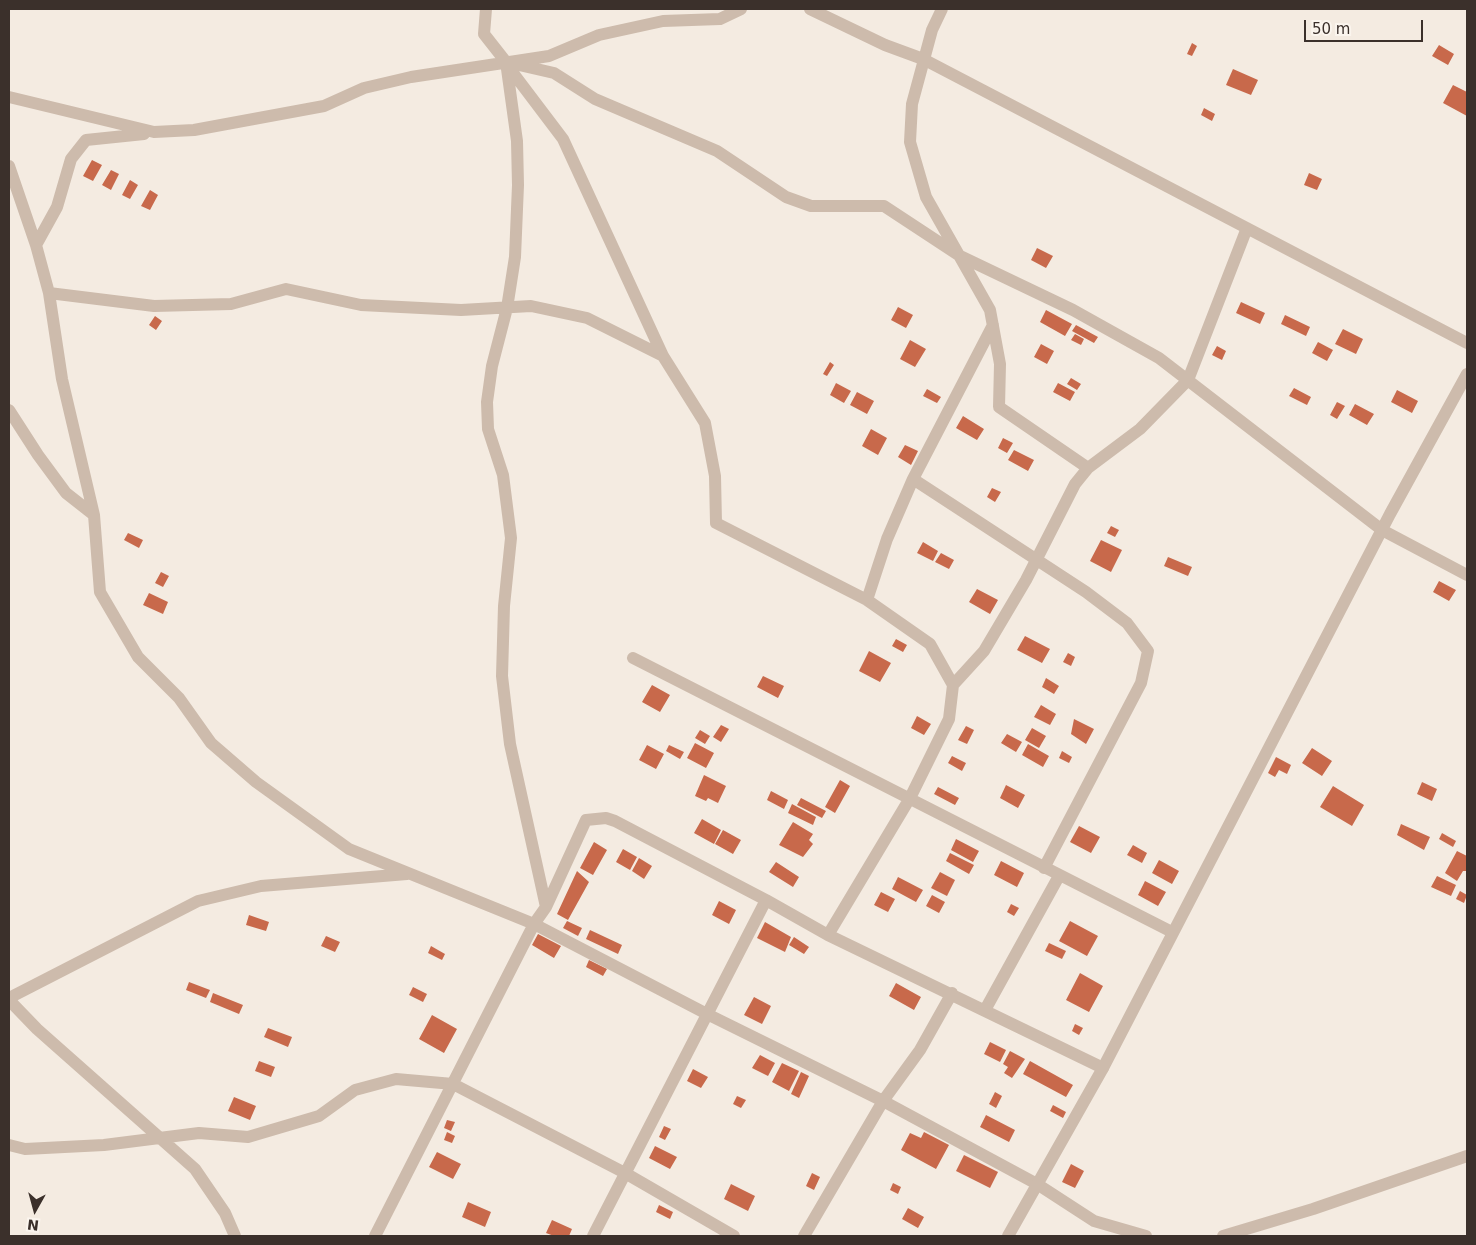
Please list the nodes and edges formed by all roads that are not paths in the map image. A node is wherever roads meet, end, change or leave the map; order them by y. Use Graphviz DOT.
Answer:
graph roads {
  1 [pos="486,9"];
  2 [pos="741,9"];
  3 [pos="810,9"];
  4 [pos="942,9"];
  5 [pos="923,59"];
  6 [pos="506,62"];
  7 [pos="9,98"];
  8 [pos="154,132"];
  9 [pos="9,166"];
  10 [pos="1247,228"];
  11 [pos="36,245"];
  12 [pos="960,256"];
  13 [pos="49,293"];
  14 [pos="507,308"];
  15 [pos="993,325"];
  16 [pos="1467,343"];
  17 [pos="663,356"];
  18 [pos="1467,374"];
  19 [pos="1188,380"];
  20 [pos="9,410"];
  21 [pos="1088,468"];
  22 [pos="913,480"];
  23 [pos="94,515"];
  24 [pos="1382,530"];
  25 [pos="1037,558"];
  26 [pos="1467,575"];
  27 [pos="866,600"];
  28 [pos="633,658"];
  29 [pos="953,685"];
  30 [pos="910,798"];
  31 [pos="1044,868"];
  32 [pos="410,874"];
  33 [pos="1059,876"];
  34 [pos="766,900"];
  35 [pos="546,907"];
  36 [pos="534,924"];
  37 [pos="1172,932"];
  38 [pos="828,935"];
  39 [pos="952,993"];
  40 [pos="9,999"];
  41 [pos="985,1010"];
  42 [pos="706,1014"];
  43 [pos="1103,1068"];
  44 [pos="453,1084"];
  45 [pos="883,1101"];
  46 [pos="159,1138"];
  47 [pos="9,1145"];
  48 [pos="1467,1156"];
  49 [pos="625,1173"];
  50 [pos="1036,1184"];
  51 [pos="235,1236"];
  52 [pos="375,1236"];
  53 [pos="593,1236"];
  54 [pos="734,1236"];
  55 [pos="804,1236"];
  56 [pos="1008,1236"];
  57 [pos="1146,1236"];
  58 [pos="1223,1236"];
  1 -- 6 [label="street"];
  2 -- 6 [label="street"];
  3 -- 5 [label="street"];
  4 -- 5 [label="street"];
  5 -- 10 [label="street"];
  5 -- 12 [label="street"];
  6 -- 8 [label="street"];
  6 -- 12 [label="street"];
  6 -- 14 [label="street"];
  6 -- 17 [label="street"];
  7 -- 8 [label="street"];
  8 -- 11 [label="street"];
  9 -- 11 [label="street"];
  10 -- 16 [label="street"];
  10 -- 19 [label="street"];
  11 -- 13 [label="street"];
  12 -- 15 [label="street"];
  12 -- 19 [label="street"];
  13 -- 14 [label="street"];
  13 -- 23 [label="street"];
  14 -- 17 [label="street"];
  14 -- 35 [label="street"];
  15 -- 21 [label="street"];
  15 -- 22 [label="street"];
  17 -- 27 [label="street"];
  18 -- 24 [label="street"];
  19 -- 21 [label="street"];
  19 -- 24 [label="street"];
  20 -- 23 [label="street"];
  21 -- 25 [label="street"];
  22 -- 25 [label="street"];
  22 -- 27 [label="street"];
  23 -- 32 [label="street"];
  24 -- 26 [label="street"];
  24 -- 37 [label="street"];
  25 -- 29 [label="street"];
  25 -- 31 [label="street"];
  27 -- 29 [label="street"];
  28 -- 30 [label="street"];
  29 -- 30 [label="street"];
  30 -- 31 [label="street"];
  30 -- 38 [label="street"];
  31 -- 33 [label="street"];
  32 -- 36 [label="street"];
  32 -- 40 [label="street"];
  33 -- 37 [label="street"];
  33 -- 41 [label="street"];
  34 -- 35 [label="street"];
  34 -- 38 [label="street"];
  34 -- 42 [label="street"];
  35 -- 36 [label="street"];
  36 -- 42 [label="street"];
  36 -- 44 [label="street"];
  37 -- 43 [label="street"];
  38 -- 39 [label="street"];
  39 -- 41 [label="street"];
  39 -- 45 [label="street"];
  40 -- 46 [label="street"];
  41 -- 43 [label="street"];
  42 -- 45 [label="street"];
  42 -- 49 [label="street"];
  43 -- 50 [label="street"];
  44 -- 46 [label="street"];
  44 -- 49 [label="street"];
  44 -- 52 [label="street"];
  45 -- 50 [label="street"];
  45 -- 55 [label="street"];
  46 -- 47 [label="street"];
  46 -- 51 [label="street"];
  48 -- 58 [label="street"];
  49 -- 53 [label="street"];
  49 -- 54 [label="street"];
  50 -- 56 [label="street"];
  50 -- 57 [label="street"];
}
